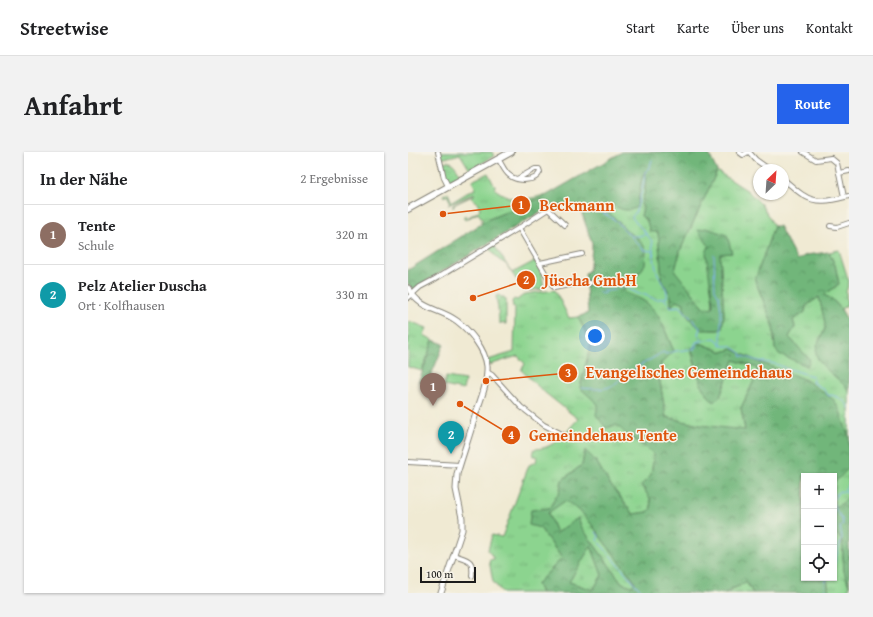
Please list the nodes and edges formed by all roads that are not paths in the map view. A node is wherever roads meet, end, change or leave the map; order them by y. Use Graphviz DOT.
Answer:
graph roads {
  1 [pos="438,152"];
  2 [pos="511,152"];
  3 [pos="739,152"];
  4 [pos="749,152"];
  5 [pos="803,152"];
  6 [pos="831,152"];
  7 [pos="831,158"];
  8 [pos="498,159"];
  9 [pos="762,164"];
  10 [pos="849,171"];
  11 [pos="839,173"];
  12 [pos="517,180"];
  13 [pos="789,184"];
  14 [pos="448,186"];
  15 [pos="849,196"];
  16 [pos="844,197"];
  17 [pos="408,209"];
  18 [pos="849,223"];
  19 [pos="566,225"];
  20 [pos="830,226"];
  21 [pos="519,228"];
  22 [pos="582,254"];
  23 [pos="540,263"];
  24 [pos="590,282"];
  25 [pos="409,293"];
  26 [pos="487,372"];
  27 [pos="568,437"];
  28 [pos="408,462"];
  29 [pos="460,465"];
  30 [pos="454,555"];
  31 [pos="472,576"];
  32 [pos="441,593"];
  1 -- 14 [label="street"];
  2 -- 8 [label="main road"];
  3 -- 4 [label="street"];
  4 -- 9 [label="street"];
  5 -- 7 [label="street"];
  6 -- 7 [label="street"];
  7 -- 11 [label="street"];
  8 -- 12 [label="street"];
  8 -- 14 [label="main road"];
  10 -- 11 [label="street"];
  11 -- 16 [label="street"];
  12 -- 12 [label="street"];
  13 -- 16 [label="street"];
  14 -- 17 [label="main road"];
  15 -- 16 [label="street"];
  18 -- 20 [label="street"];
  19 -- 21 [label="street"];
  21 -- 23 [label="street"];
  21 -- 25 [label="street"];
  22 -- 23 [label="street"];
  23 -- 24 [label="street"];
  25 -- 26 [label="street"];
  26 -- 27 [label="street"];
  26 -- 29 [label="street"];
  28 -- 29 [label="street"];
  29 -- 30 [label="street"];
  30 -- 31 [label="street"];
  30 -- 32 [label="street"];
}
